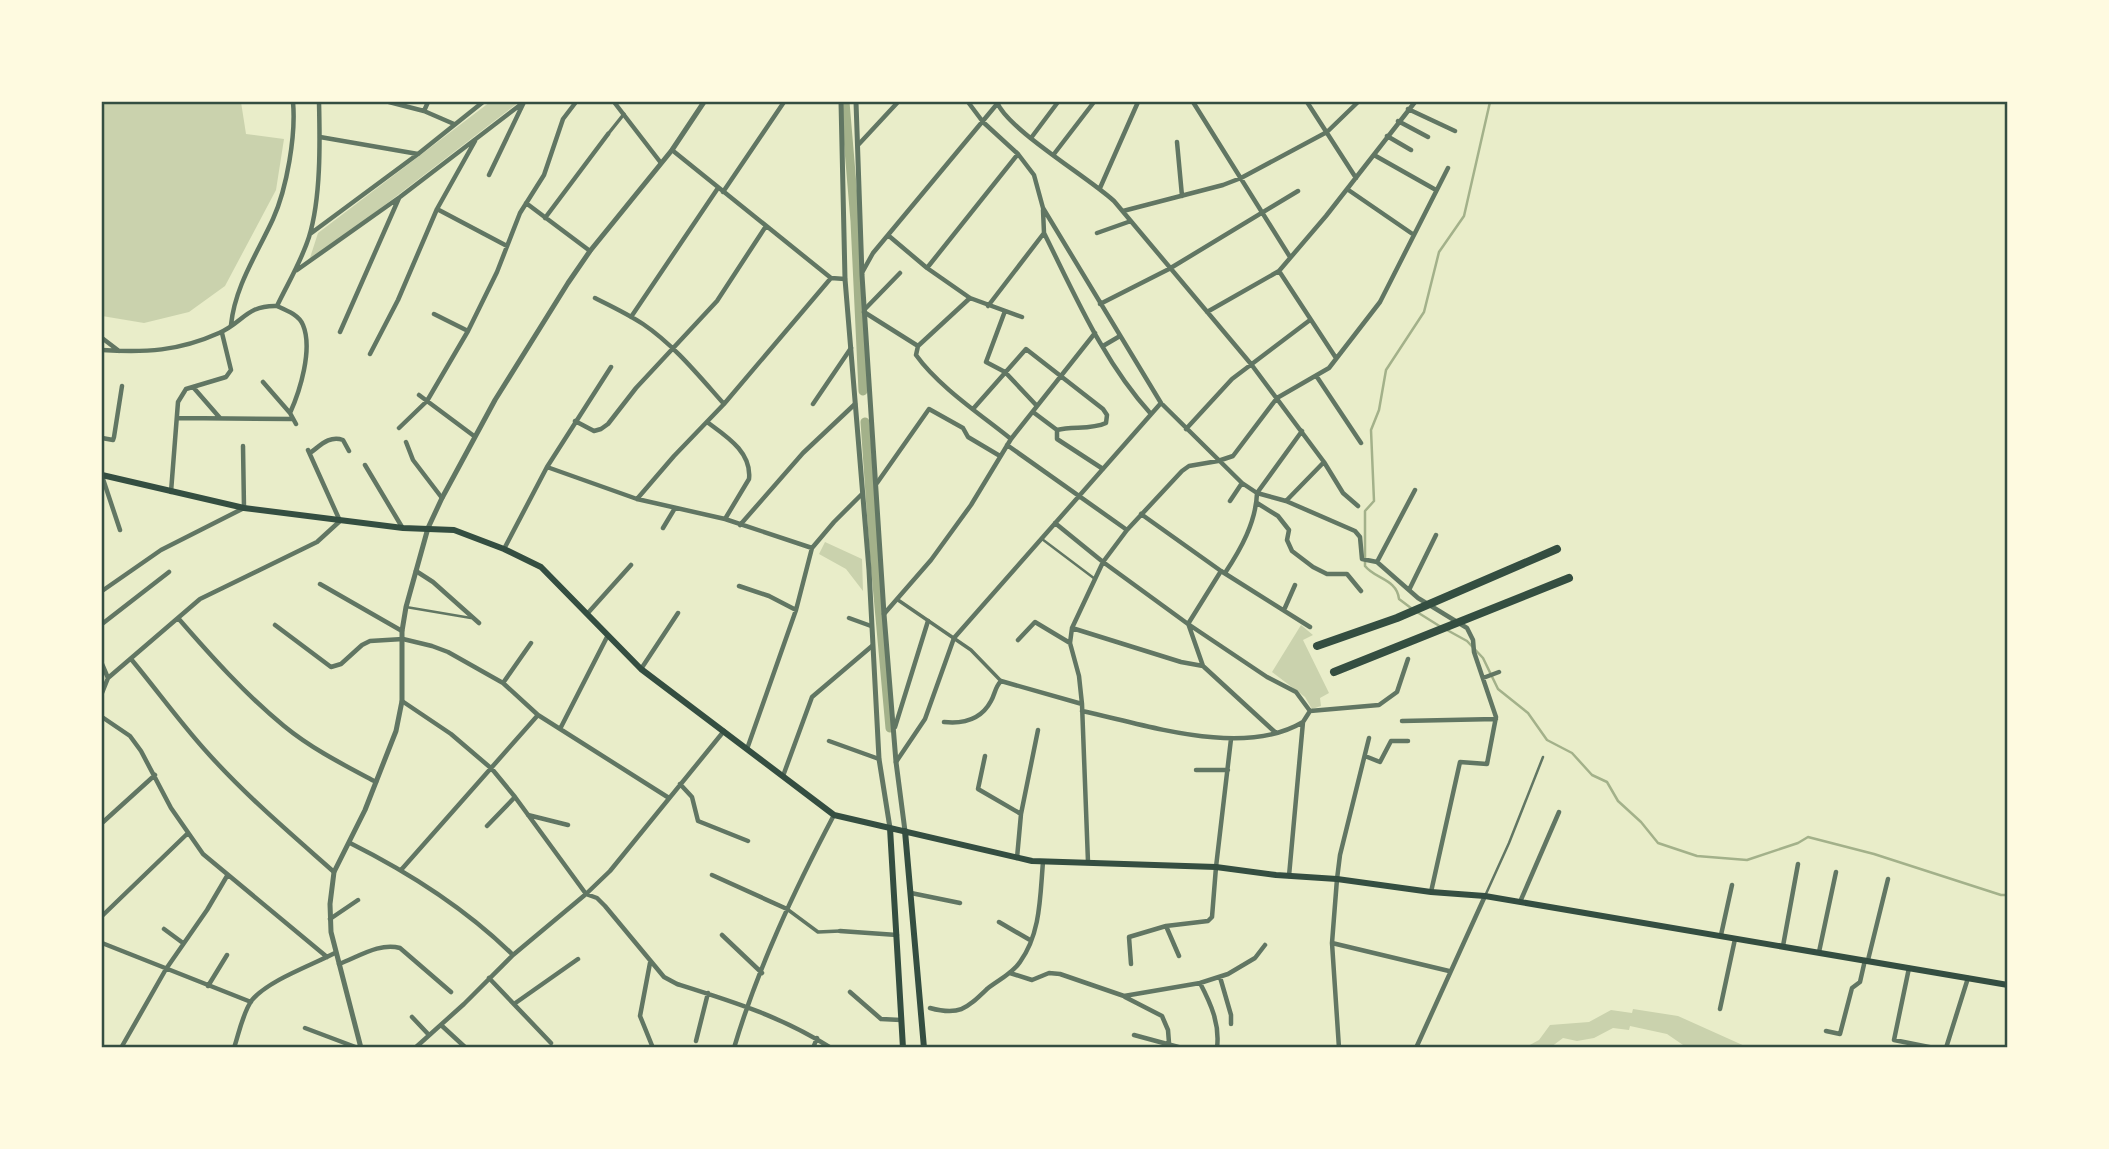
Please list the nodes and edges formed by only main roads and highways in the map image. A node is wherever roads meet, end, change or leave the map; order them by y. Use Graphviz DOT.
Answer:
graph roads {
  1 [pos="102,476"];
  2 [pos="1557,549"];
  3 [pos="1569,578"];
  4 [pos="1317,646"];
  5 [pos="1334,672"];
  6 [pos="890,828"];
  7 [pos="905,831"];
  8 [pos="2007,985"];
  9 [pos="903,1048"];
  10 [pos="923,1048"];
  1 -- 6 [label="main road"];
  2 -- 4 [label="highway"];
  3 -- 5 [label="highway"];
  6 -- 7 [label="main road"];
  6 -- 9 [label="main road"];
  7 -- 8 [label="main road"];
  7 -- 10 [label="main road"];
}
